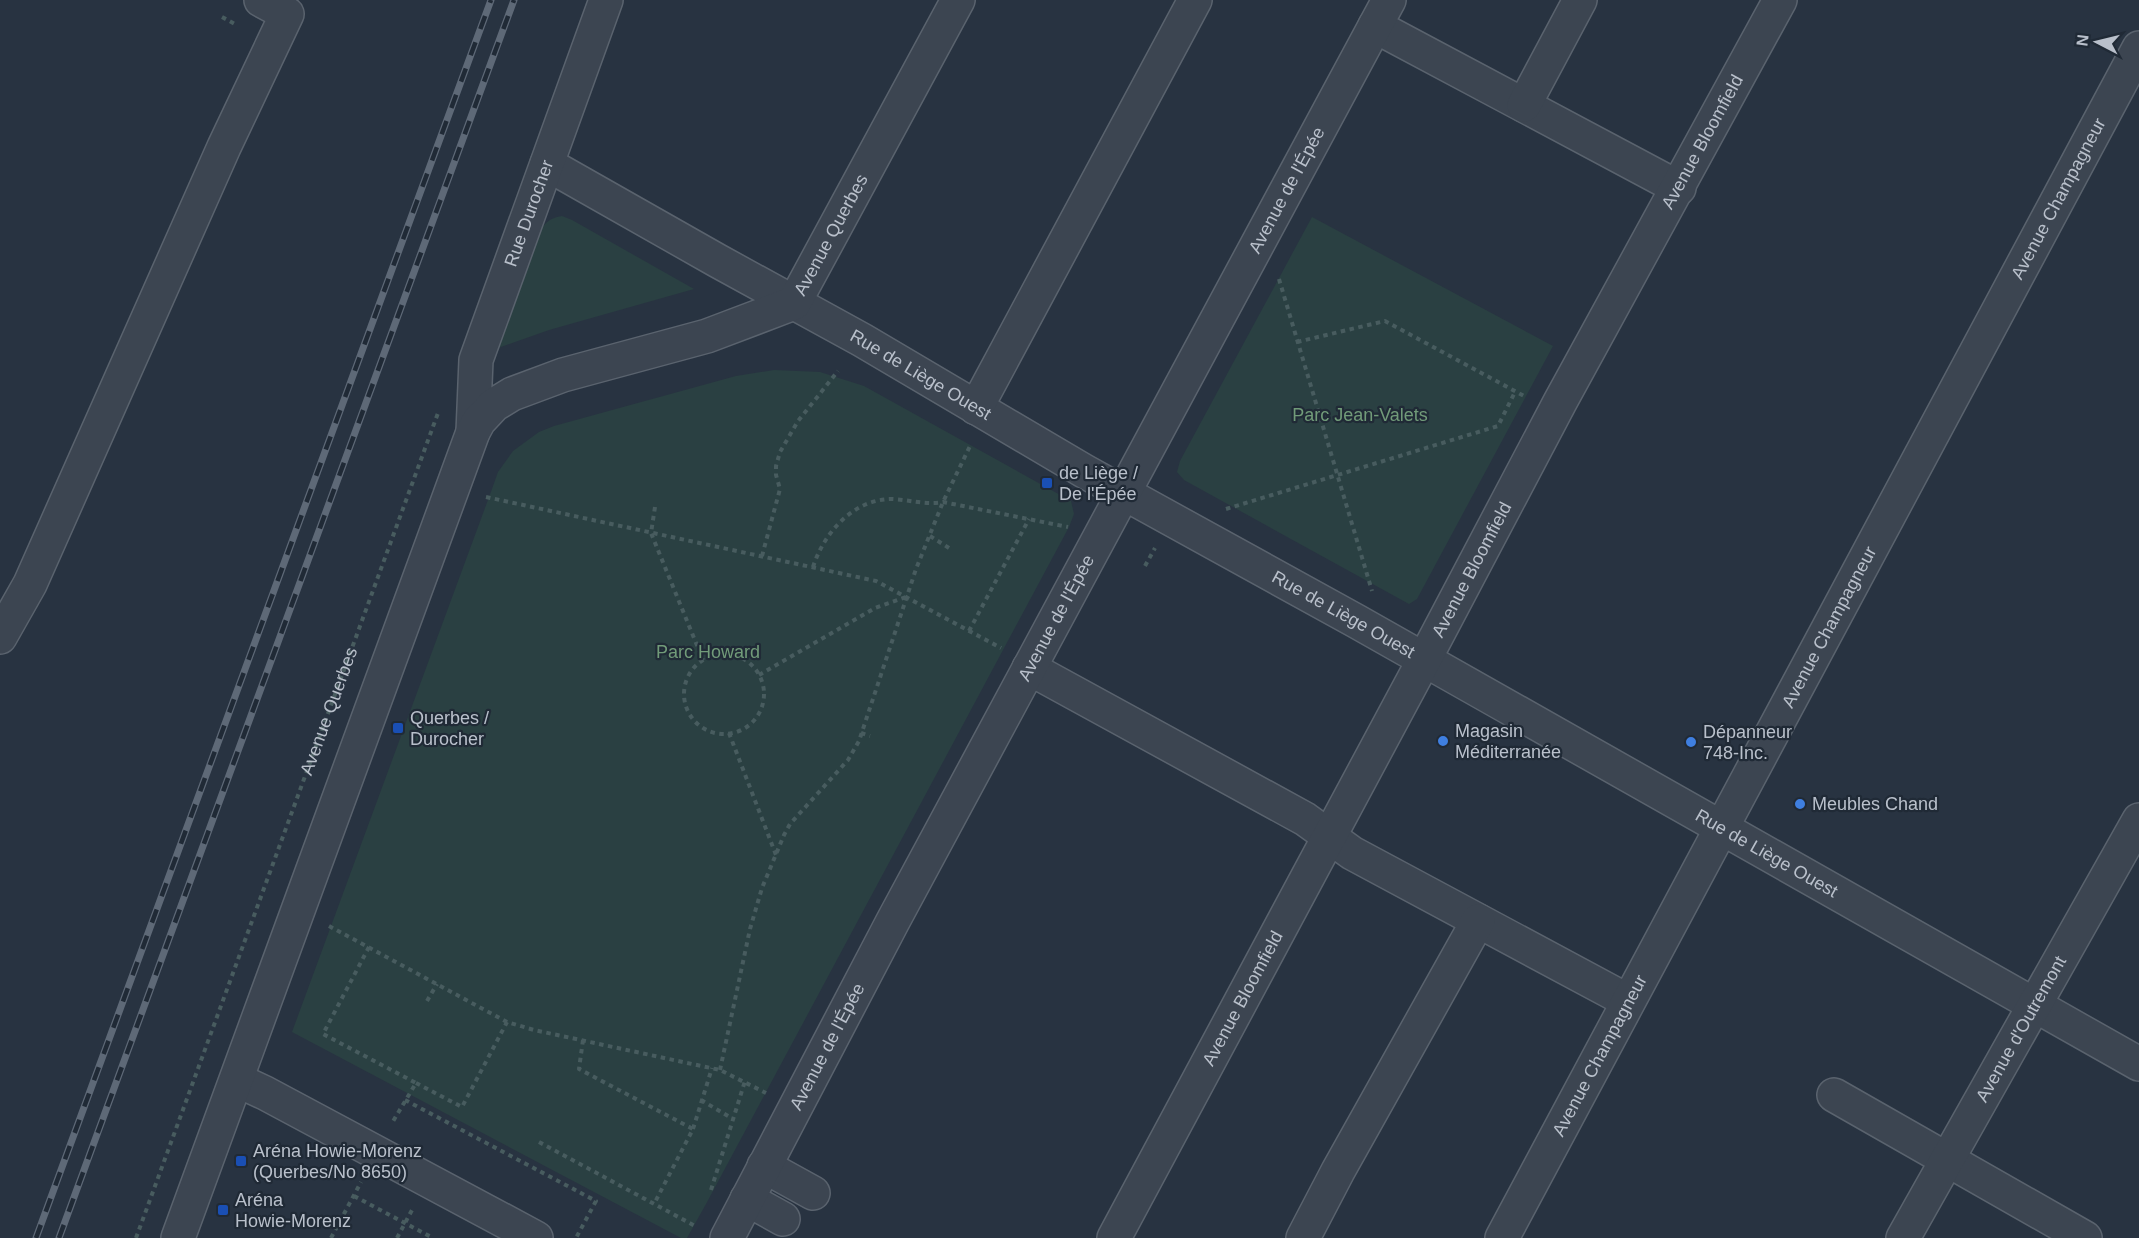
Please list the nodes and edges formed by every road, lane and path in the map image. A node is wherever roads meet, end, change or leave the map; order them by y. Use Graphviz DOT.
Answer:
graph roads {
  1 [pos="606,0"];
  2 [pos="958,0"];
  3 [pos="1195,0"];
  4 [pos="1580,0"];
  5 [pos="1780,0"];
  6 [pos="274,7"];
  7 [pos="1382,13"];
  8 [pos="2139,48"];
  9 [pos="1524,105"];
  10 [pos="547,164"];
  11 [pos="1679,188"];
  12 [pos="1276,271"];
  13 [pos="794,303"];
  14 [pos="1297,342"];
  15 [pos="838,371"];
  16 [pos="1515,392"];
  17 [pos="1529,400"];
  18 [pos="441,404"];
  19 [pos="976,408"];
  20 [pos="473,432"];
  21 [pos="973,442"];
  22 [pos="1337,474"];
  23 [pos="1123,492"];
  24 [pos="483,497"];
  25 [pos="943,502"];
  26 [pos="655,507"];
  27 [pos="1226,509"];
  28 [pos="1029,519"];
  29 [pos="1074,529"];
  30 [pos="651,533"];
  31 [pos="930,536"];
  32 [pos="1155,547"];
  33 [pos="949,548"];
  34 [pos="762,556"];
  35 [pos="1145,566"];
  36 [pos="813,567"];
  37 [pos="1372,592"];
  38 [pos="906,597"];
  39 [pos="969,631"];
  40 [pos="0,637"];
  41 [pos="703,660"];
  42 [pos="1019,660"];
  43 [pos="1424,660"];
  44 [pos="759,675"];
  45 [pos="861,733"];
  46 [pos="729,734"];
  47 [pos="870,736"];
  48 [pos="2139,820"];
  49 [pos="1720,827"];
  50 [pos="1330,836"];
  51 [pos="776,855"];
  52 [pos="1478,921"];
  53 [pos="327,925"];
  54 [pos="369,947"];
  55 [pos="437,984"];
  56 [pos="475,997"];
  57 [pos="427,1001"];
  58 [pos="1628,1001"];
  59 [pos="472,1002"];
  60 [pos="2035,1004"];
  61 [pos="507,1022"];
  62 [pos="583,1040"];
  63 [pos="2139,1064"];
  64 [pos="712,1068"];
  65 [pos="720,1070"];
  66 [pos="237,1080"];
  67 [pos="745,1081"];
  68 [pos="416,1083"];
  69 [pos="1834,1095"];
  70 [pos="771,1096"];
  71 [pos="405,1100"];
  72 [pos="701,1100"];
  73 [pos="734,1119"];
  74 [pos="390,1128"];
  75 [pos="693,1129"];
  76 [pos="539,1142"];
  77 [pos="1947,1161"];
  78 [pos="764,1166"];
  79 [pos="364,1177"];
  80 [pos="710,1193"];
  81 [pos="813,1193"];
  82 [pos="354,1196"];
  83 [pos="747,1199"];
  84 [pos="654,1204"];
  85 [pos="783,1219"];
  86 [pos="405,1223"];
  87 [pos="714,1229"];
  88 [pos="136,1238"];
  89 [pos="178,1238"];
  90 [pos="331,1238"];
  91 [pos="397,1238"];
  92 [pos="433,1238"];
  93 [pos="536,1238"];
  94 [pos="576,1238"];
  95 [pos="1114,1238"];
  96 [pos="1303,1238"];
  97 [pos="1502,1238"];
  98 [pos="1903,1238"];
  99 [pos="2085,1238"];
  1 -- 10 [label="street, Rue Durocher"];
  2 -- 13 [label="street, Avenue Querbes"];
  3 -- 19 [label="street"];
  4 -- 9 [label="street"];
  5 -- 11 [label="street, Avenue Bloomfield"];
  6 -- 40 [label="street"];
  7 -- 9 [label="street"];
  7 -- 23 [label="street, Avenue de l'Épée"];
  8 -- 49 [label="street, Avenue Champagneur"];
  9 -- 11 [label="street"];
  10 -- 13 [label="street, Rue de Liège Ouest"];
  10 -- 20 [label="street, Rue Durocher"];
  11 -- 43 [label="street, Avenue Bloomfield"];
  12 -- 14 [label="path"];
  13 -- 19 [label="street, Rue de Liège Ouest"];
  13 -- 20 [label="street, Avenue Querbes"];
  14 -- 16 [label="path"];
  14 -- 22 [label="path"];
  15 -- 34 [label="path"];
  16 -- 17 [label="path"];
  16 -- 22 [label="path"];
  18 -- 88 [label="path, Avenue Querbes"];
  19 -- 23 [label="street, Rue de Liège Ouest"];
  20 -- 66 [label="street"];
  21 -- 25 [label="path"];
  22 -- 27 [label="path"];
  22 -- 37 [label="path"];
  23 -- 42 [label="street, Avenue de l'Épée"];
  23 -- 43 [label="street, Rue de Liège Ouest"];
  24 -- 30 [label="path"];
  25 -- 28 [label="path"];
  25 -- 31 [label="path"];
  25 -- 36 [label="path"];
  26 -- 30 [label="path"];
  28 -- 29 [label="path"];
  28 -- 39 [label="path"];
  30 -- 34 [label="path"];
  30 -- 41 [label="path"];
  31 -- 33 [label="path"];
  31 -- 38 [label="path"];
  32 -- 35 [label="path"];
  34 -- 36 [label="path"];
  36 -- 38 [label="path"];
  38 -- 39 [label="path"];
  38 -- 44 [label="path"];
  38 -- 45 [label="path"];
  39 -- 42 [label="path"];
  41 -- 44 [label="path"];
  41 -- 46 [label="path"];
  42 -- 50 [label="street"];
  42 -- 78 [label="street, Avenue de l'Épée"];
  43 -- 49 [label="street, Rue de Liège Ouest"];
  43 -- 50 [label="street, Avenue Bloomfield"];
  44 -- 46 [label="path"];
  45 -- 47 [label="path"];
  45 -- 51 [label="path"];
  46 -- 51 [label="path"];
  48 -- 60 [label="street, Avenue d'Outremont"];
  49 -- 58 [label="street, Avenue Champagneur"];
  49 -- 60 [label="street, Rue de Liège Ouest"];
  50 -- 52 [label="street"];
  50 -- 95 [label="street, Avenue Bloomfield"];
  51 -- 65 [label="path"];
  52 -- 58 [label="street"];
  52 -- 96 [label="street"];
  53 -- 54 [label="path"];
  54 -- 55 [label="path"];
  54 -- 68 [label="path"];
  55 -- 57 [label="path"];
  55 -- 59 [label="path"];
  56 -- 59 [label="path"];
  58 -- 97 [label="street, Avenue Champagneur"];
  59 -- 61 [label="path"];
  60 -- 63 [label="street, Rue de Liège Ouest"];
  60 -- 77 [label="street, Avenue d'Outremont"];
  61 -- 62 [label="path"];
  61 -- 68 [label="path"];
  62 -- 64 [label="path"];
  62 -- 75 [label="path"];
  64 -- 65 [label="path"];
  64 -- 72 [label="path"];
  65 -- 67 [label="path"];
  66 -- 89 [label="street"];
  66 -- 93 [label="street"];
  67 -- 70 [label="path"];
  67 -- 73 [label="path"];
  68 -- 71 [label="path"];
  69 -- 77 [label="street"];
  71 -- 74 [label="path"];
  71 -- 94 [label="path"];
  72 -- 73 [label="path"];
  72 -- 75 [label="path"];
  73 -- 80 [label="path"];
  75 -- 84 [label="path"];
  76 -- 84 [label="path"];
  77 -- 98 [label="street, Avenue d'Outremont"];
  77 -- 99 [label="street"];
  78 -- 81 [label="street"];
  78 -- 83 [label="street, Avenue de l'Épée"];
  79 -- 82 [label="path"];
  82 -- 86 [label="path"];
  82 -- 90 [label="path"];
  83 -- 85 [label="street"];
  83 -- 87 [label="street, Avenue de l'Épée"];
  84 -- 87 [label="path"];
  86 -- 91 [label="path"];
  86 -- 92 [label="path"];
}
